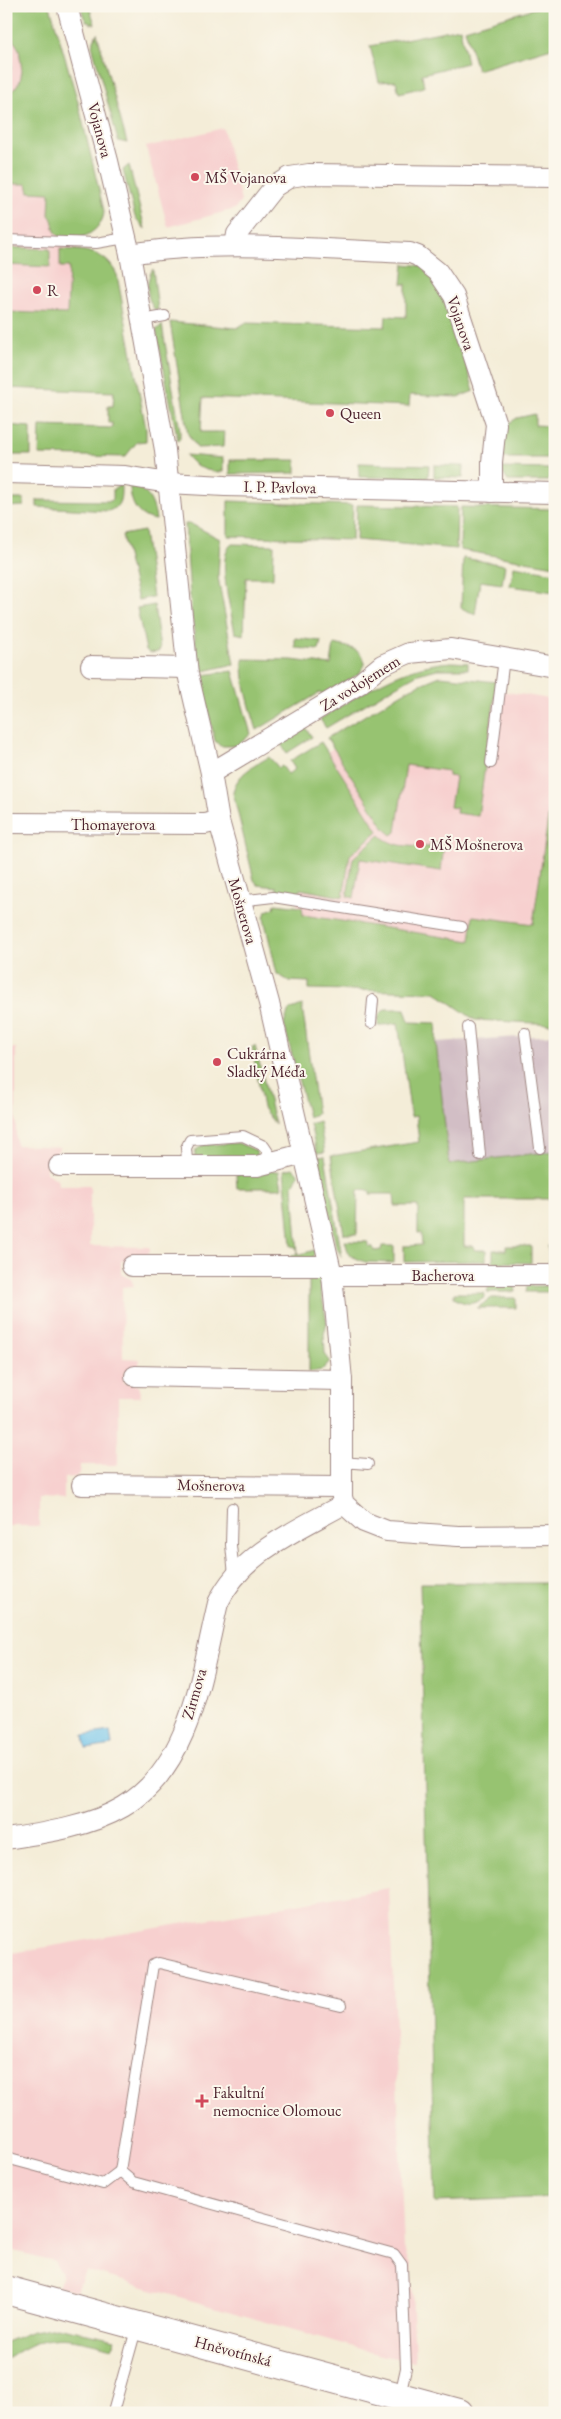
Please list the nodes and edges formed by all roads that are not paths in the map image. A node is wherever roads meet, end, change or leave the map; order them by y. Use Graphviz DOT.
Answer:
graph roads {
  1 [pos="67,6"];
  2 [pos="554,177"];
  3 [pos="6,240"];
  4 [pos="128,246"];
  5 [pos="235,246"];
  6 [pos="165,316"];
  7 [pos="142,320"];
  8 [pos="6,473"];
  9 [pos="168,483"];
  10 [pos="492,492"];
  11 [pos="555,492"];
  12 [pos="504,658"];
  13 [pos="90,666"];
  14 [pos="555,667"];
  15 [pos="187,668"];
  16 [pos="491,763"];
  17 [pos="211,774"];
  18 [pos="219,821"];
  19 [pos="6,823"];
  20 [pos="240,901"];
  21 [pos="462,928"];
  22 [pos="373,1000"];
  23 [pos="371,1023"];
  24 [pos="468,1028"];
  25 [pos="525,1032"];
  26 [pos="540,1148"];
  27 [pos="303,1154"];
  28 [pos="480,1155"];
  29 [pos="187,1160"];
  30 [pos="274,1161"];
  31 [pos="59,1166"];
  32 [pos="132,1266"];
  33 [pos="330,1270"];
  34 [pos="555,1275"];
  35 [pos="135,1376"];
  36 [pos="342,1380"];
  37 [pos="341,1462"];
  38 [pos="368,1464"];
  39 [pos="82,1485"];
  40 [pos="342,1495"];
  41 [pos="232,1508"];
  42 [pos="555,1535"];
  43 [pos="234,1575"];
  44 [pos="6,1839"];
  45 [pos="341,2006"];
  46 [pos="6,2158"];
  47 [pos="120,2171"];
  48 [pos="6,2290"];
  49 [pos="137,2325"];
  50 [pos="400,2396"];
  51 [pos="113,2412"];
  52 [pos="459,2413"];
  1 -- 4 [label="street, Vojanova"];
  2 -- 5 [label="street"];
  3 -- 4 [label="lane"];
  4 -- 5 [label="street, Vojanova"];
  4 -- 7 [label="street, Vojanova"];
  5 -- 10 [label="street, Vojanova"];
  6 -- 7 [label="lane"];
  7 -- 9 [label="street, Vojanova"];
  8 -- 9 [label="street, I. P. Pavlova"];
  9 -- 10 [label="street, I. P. Pavlova"];
  9 -- 15 [label="street, Mošnerova"];
  10 -- 11 [label="street, I. P. Pavlova"];
  12 -- 14 [label="street, Za vodojemem"];
  12 -- 16 [label="lane"];
  12 -- 17 [label="street, Za vodojemem"];
  13 -- 15 [label="street"];
  15 -- 17 [label="street, Mošnerova"];
  17 -- 18 [label="street, Mošnerova"];
  18 -- 19 [label="street, Thomayerova"];
  18 -- 20 [label="street, Mošnerova"];
  20 -- 21 [label="lane"];
  20 -- 27 [label="street, Mošnerova"];
  22 -- 23 [label="lane"];
  24 -- 28 [label="lane"];
  25 -- 26 [label="lane"];
  27 -- 30 [label="street"];
  27 -- 33 [label="street, Mošnerova"];
  29 -- 30 [label="lane"];
  30 -- 31 [label="street"];
  32 -- 33 [label="street"];
  33 -- 34 [label="street, Bacherova"];
  33 -- 36 [label="street, Mošnerova"];
  35 -- 36 [label="street"];
  36 -- 37 [label="street, Mošnerova"];
  37 -- 38 [label="lane"];
  37 -- 40 [label="street, Mošnerova"];
  39 -- 40 [label="street, Mošnerova"];
  40 -- 42 [label="street"];
  40 -- 43 [label="street, Zirmova"];
  41 -- 43 [label="lane"];
  43 -- 44 [label="street, Zirmova"];
  45 -- 47 [label="lane"];
  46 -- 47 [label="lane"];
  47 -- 50 [label="lane"];
  48 -- 49 [label="street, Hněvotínská"];
  49 -- 50 [label="street, Hněvotínská"];
  49 -- 51 [label="lane"];
  50 -- 52 [label="street, Hněvotínská"];
}
